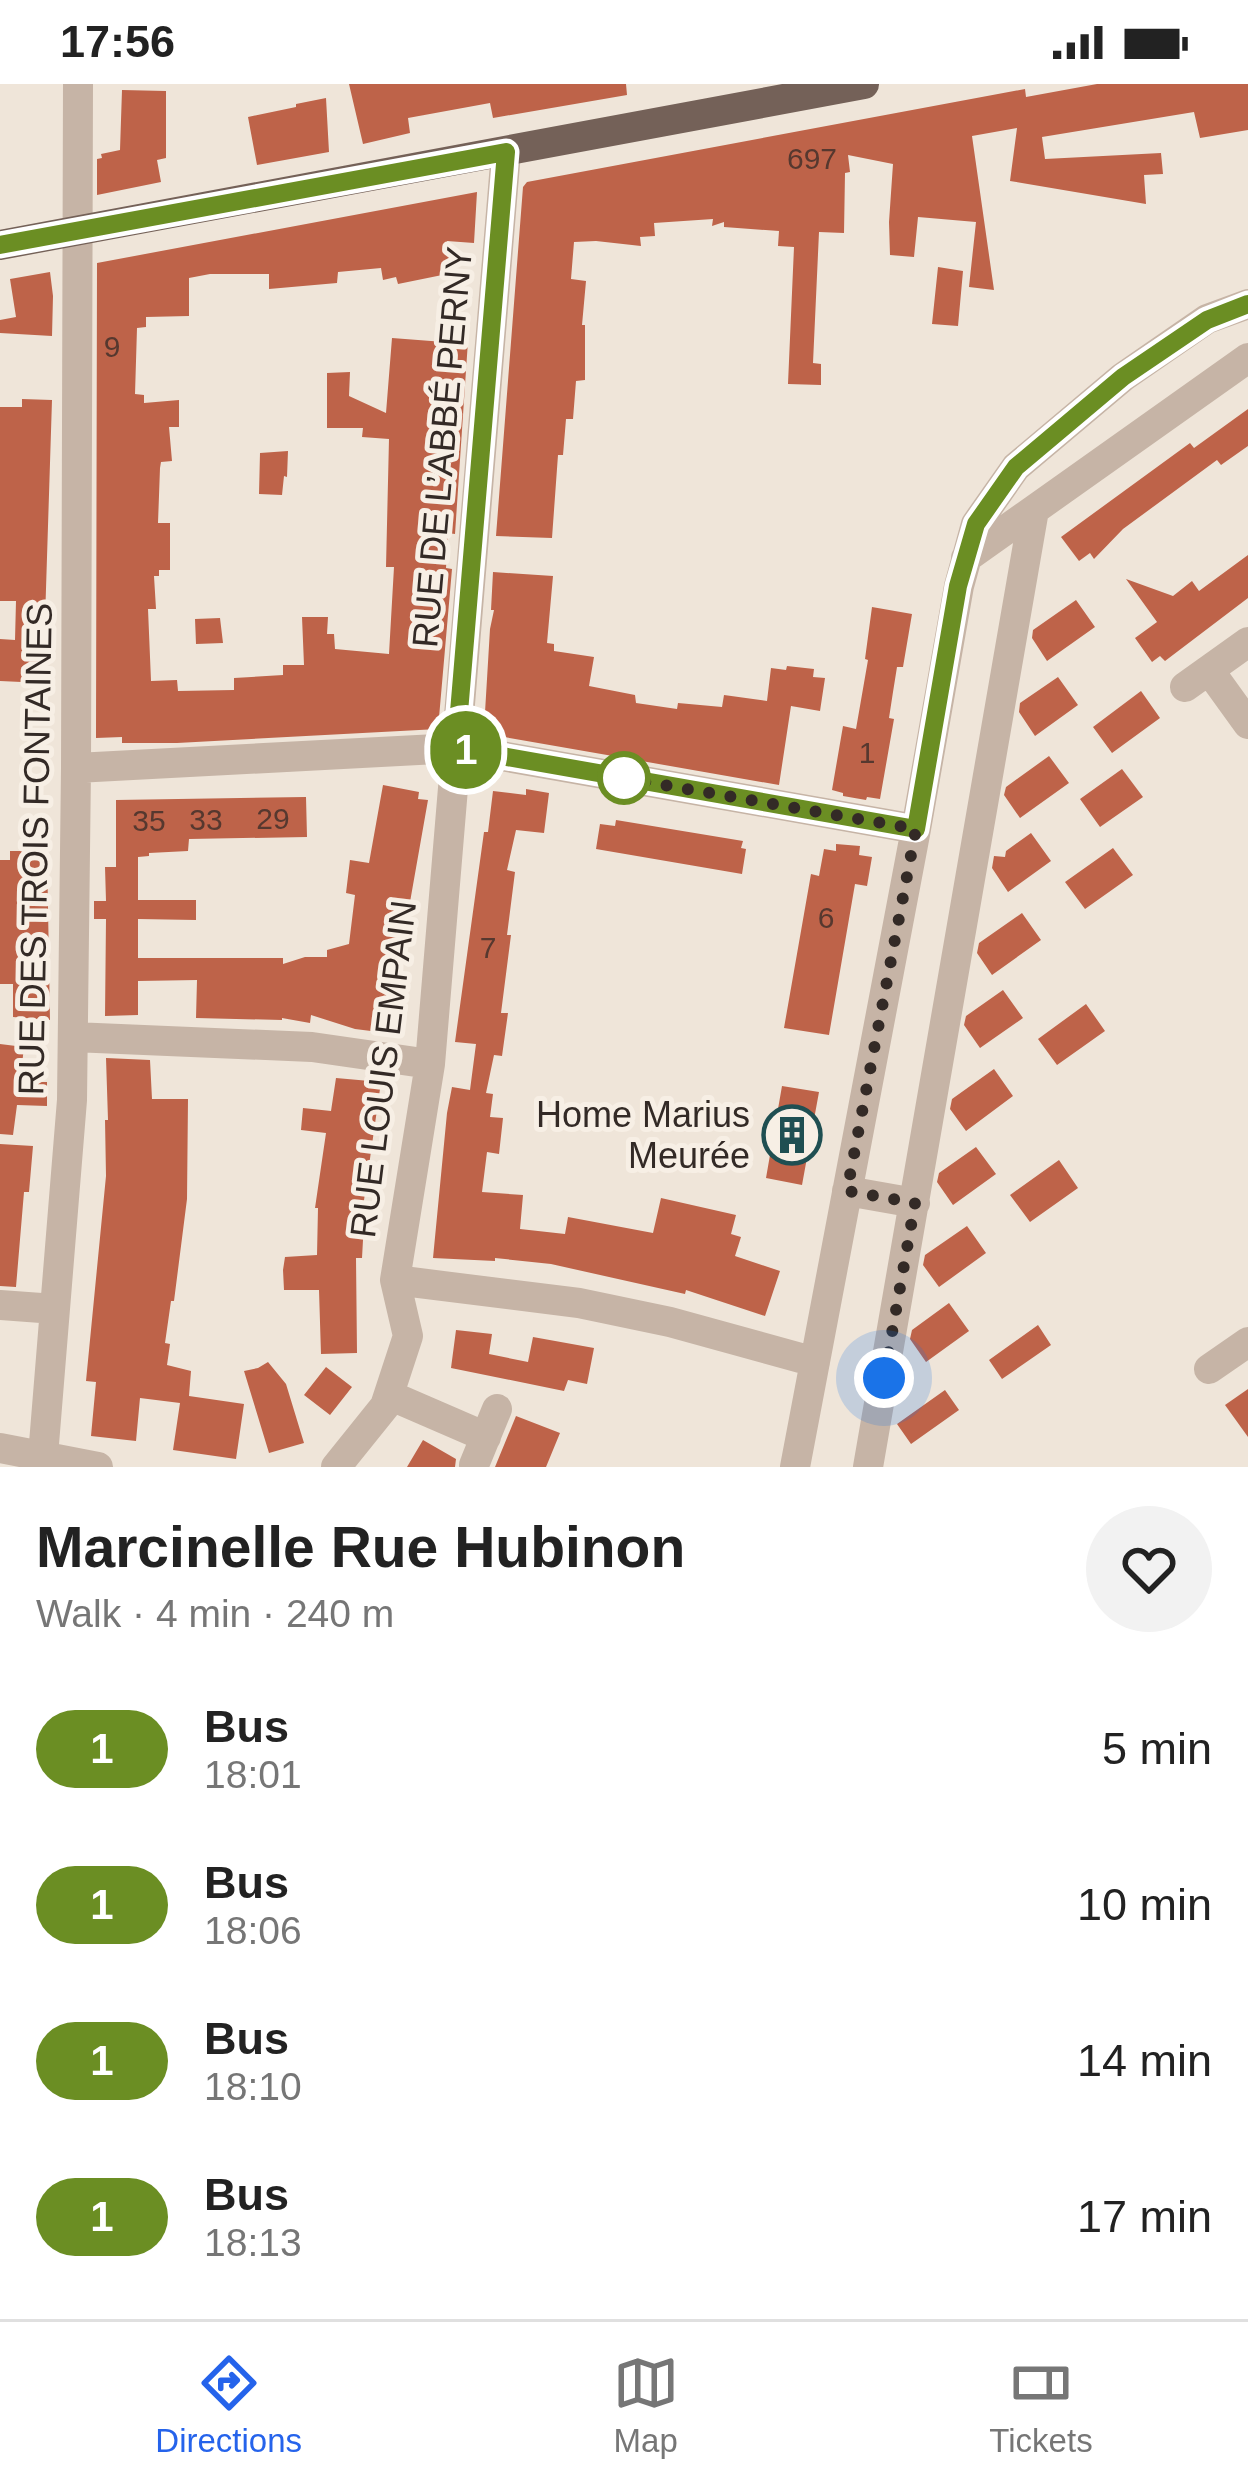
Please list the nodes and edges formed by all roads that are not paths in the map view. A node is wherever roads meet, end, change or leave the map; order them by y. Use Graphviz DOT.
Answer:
graph roads {
  1 [pos="78,84"];
  2 [pos="864,84"];
  3 [pos="506,152"];
  4 [pos="76,231"];
  5 [pos="0,245"];
  6 [pos="1248,304"];
  7 [pos="1248,358"];
  8 [pos="1034,510"];
  9 [pos="967,558"];
  10 [pos="1248,642"];
  11 [pos="1248,724"];
  12 [pos="456,748"];
  13 [pos="76,768"];
  14 [pos="916,829"];
  15 [pos="73,1037"];
  16 [pos="430,1064"];
  17 [pos="847,1191"];
  18 [pos="915,1203"];
  19 [pos="395,1280"];
  20 [pos="0,1304"];
  21 [pos="55,1309"];
  22 [pos="1248,1342"];
  23 [pos="815,1362"];
  24 [pos="1209,1369"];
  25 [pos="389,1395"];
  26 [pos="486,1437"];
  27 [pos="0,1448"];
  28 [pos="42,1462"];
  29 [pos="98,1467"];
  30 [pos="336,1467"];
  31 [pos="795,1467"];
  32 [pos="868,1467"];
  1 -- 4 [label="street, RUE DES TROIS FONTAINES"];
  2 -- 3 [label="main road"];
  3 -- 4 [label="main road"];
  3 -- 12 [label="street, RUE DE L’ABBÉ PERNY"];
  4 -- 5 [label="main road"];
  4 -- 13 [label="street, RUE DES TROIS FONTAINES"];
  6 -- 9 [label="street"];
  7 -- 8 [label="street"];
  8 -- 9 [label="street"];
  8 -- 18 [label="street"];
  9 -- 14 [label="street"];
  10 -- 11 [label="street"];
  12 -- 13 [label="street"];
  12 -- 14 [label="street"];
  12 -- 16 [label="street, RUE LOUIS EMPAIN"];
  13 -- 15 [label="street, RUE DES TROIS FONTAINES"];
  14 -- 17 [label="street"];
  15 -- 16 [label="street"];
  15 -- 21 [label="street, RUE DES TROIS FONTAINES"];
  16 -- 19 [label="street, RUE LOUIS EMPAIN"];
  17 -- 18 [label="street"];
  17 -- 23 [label="street"];
  18 -- 32 [label="street"];
  19 -- 23 [label="street"];
  19 -- 25 [label="street, RUE LOUIS EMPAIN"];
  20 -- 21 [label="street"];
  21 -- 28 [label="street, RUE DES TROIS FONTAINES"];
  22 -- 24 [label="street"];
  23 -- 31 [label="street"];
  25 -- 26 [label="street"];
  25 -- 30 [label="street, RUE LOUIS EMPAIN"];
  27 -- 28 [label="street"];
  28 -- 29 [label="street"];
}
